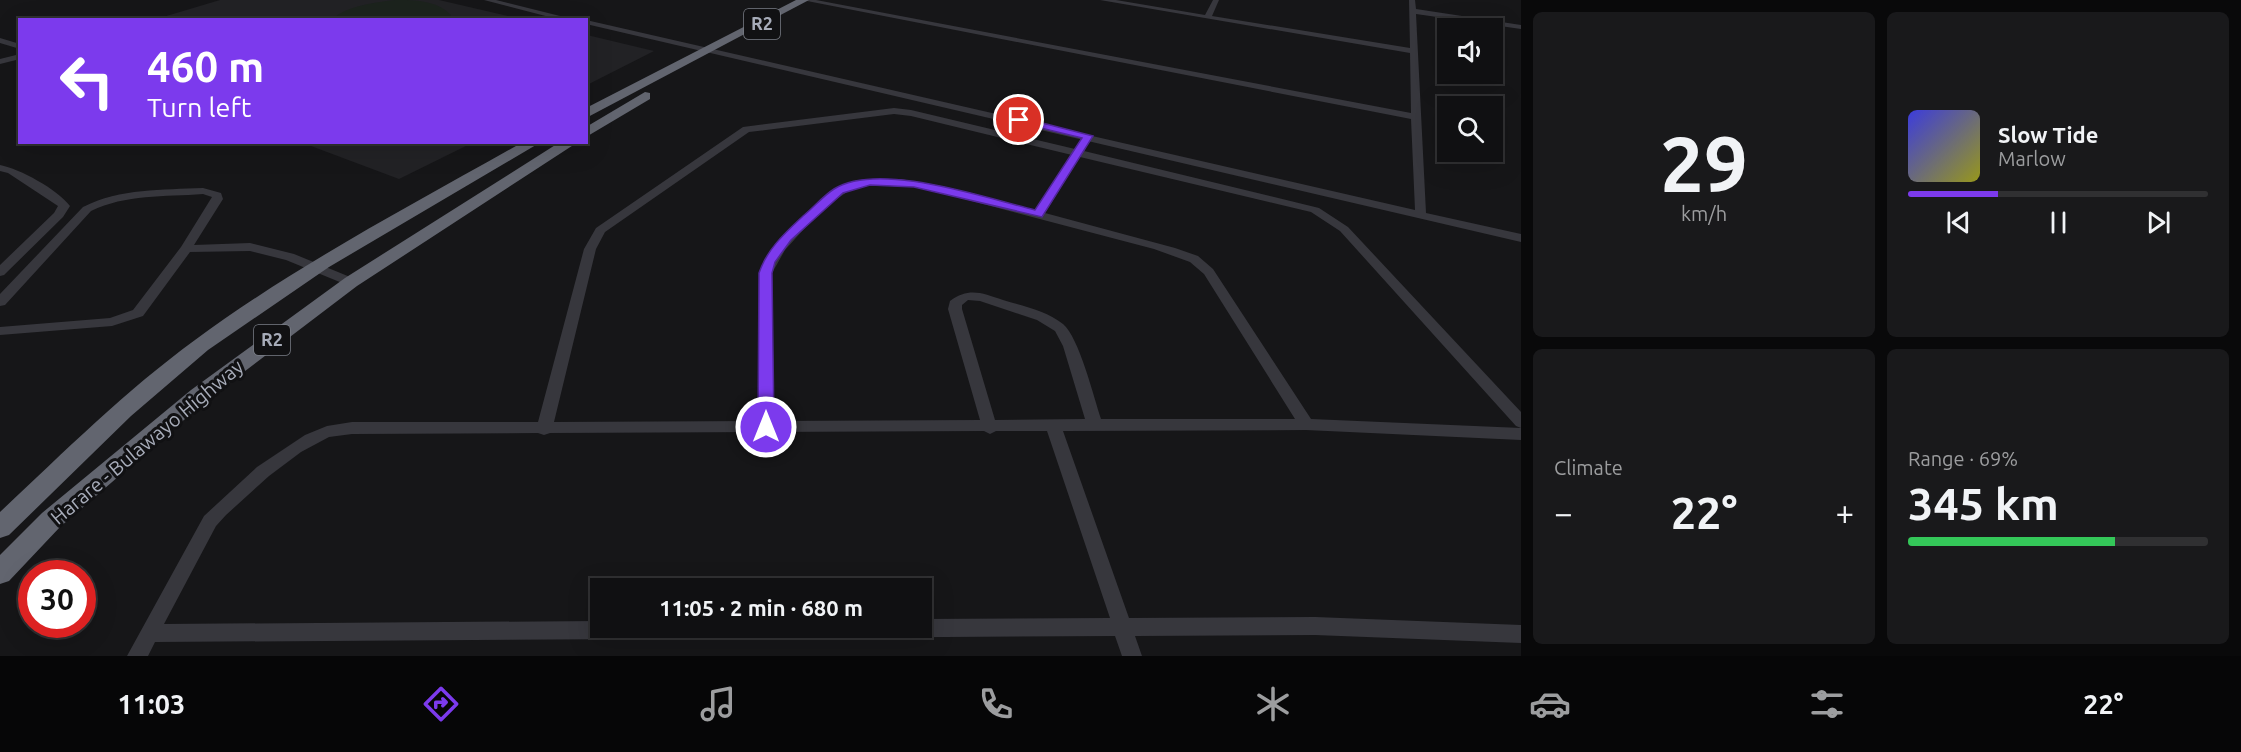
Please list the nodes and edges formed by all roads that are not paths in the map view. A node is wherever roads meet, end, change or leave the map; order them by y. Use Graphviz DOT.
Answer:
graph roads {
  1 [pos="487,0"];
  2 [pos="805,0"];
  3 [pos="1103,0"];
  4 [pos="1216,0"];
  5 [pos="1412,0"];
  6 [pos="1413,11"];
  7 [pos="1208,17"];
  8 [pos="564,18"];
  9 [pos="588,22"];
  10 [pos="1521,27"];
  11 [pos="0,40"];
  12 [pos="18,46"];
  13 [pos="714,49"];
  14 [pos="1412,51"];
  15 [pos="18,57"];
  16 [pos="0,62"];
  17 [pos="588,113"];
  18 [pos="1416,117"];
  19 [pos="588,132"];
  20 [pos="1088,136"];
  21 [pos="531,144"];
  22 [pos="568,144"];
  23 [pos="1078,153"];
  24 [pos="0,168"];
  25 [pos="1038,214"];
  26 [pos="1421,215"];
  27 [pos="1521,238"];
  28 [pos="186,249"];
  29 [pos="314,268"];
  30 [pos="0,272"];
  31 [pos="351,282"];
  32 [pos="0,302"];
  33 [pos="0,332"];
  34 [pos="1521,422"];
  35 [pos="1306,424"];
  36 [pos="1095,426"];
  37 [pos="766,427"];
  38 [pos="1054,427"];
  39 [pos="990,428"];
  40 [pos="544,429"];
  41 [pos="1521,434"];
  42 [pos="0,528"];
  43 [pos="0,573"];
  44 [pos="1122,628"];
  45 [pos="149,633"];
  46 [pos="1521,634"];
  47 [pos="137,656"];
  48 [pos="1132,656"];
  1 -- 8 [label="street"];
  2 -- 13 [label="highway, R2"];
  2 -- 18 [label="street"];
  3 -- 7 [label="street"];
  4 -- 7 [label="street"];
  5 -- 6 [label="street"];
  6 -- 10 [label="street"];
  6 -- 14 [label="street"];
  7 -- 14 [label="street"];
  9 -- 13 [label="street"];
  11 -- 12 [label="street"];
  13 -- 17 [label="highway, R2"];
  13 -- 19 [label="highway, R2"];
  13 -- 20 [label="street"];
  14 -- 18 [label="street"];
  15 -- 16 [label="street"];
  18 -- 26 [label="street"];
  20 -- 23 [label="street"];
  20 -- 26 [label="street"];
  21 -- 29 [label="highway, Harare - Bulawayo Highway / R2"];
  22 -- 31 [label="highway, Harare - Bulawayo Highway / R2"];
  23 -- 25 [label="street"];
  23 -- 34 [label="street"];
  23 -- 40 [label="street"];
  24 -- 30 [label="street"];
  25 -- 35 [label="street"];
  25 -- 37 [label="street"];
  26 -- 27 [label="street"];
  28 -- 29 [label="street"];
  28 -- 32 [label="street"];
  28 -- 33 [label="street"];
  29 -- 31 [label="street"];
  29 -- 42 [label="highway, Harare - Bulawayo Highway / R2"];
  31 -- 43 [label="highway, Harare - Bulawayo Highway / R2"];
  35 -- 36 [label="street"];
  35 -- 41 [label="street"];
  36 -- 38 [label="street"];
  36 -- 39 [label="street"];
  37 -- 39 [label="street"];
  37 -- 40 [label="street"];
  38 -- 39 [label="street"];
  38 -- 44 [label="street"];
  40 -- 45 [label="street"];
  44 -- 45 [label="street"];
  44 -- 46 [label="street"];
  44 -- 48 [label="street"];
  45 -- 47 [label="street"];
}
